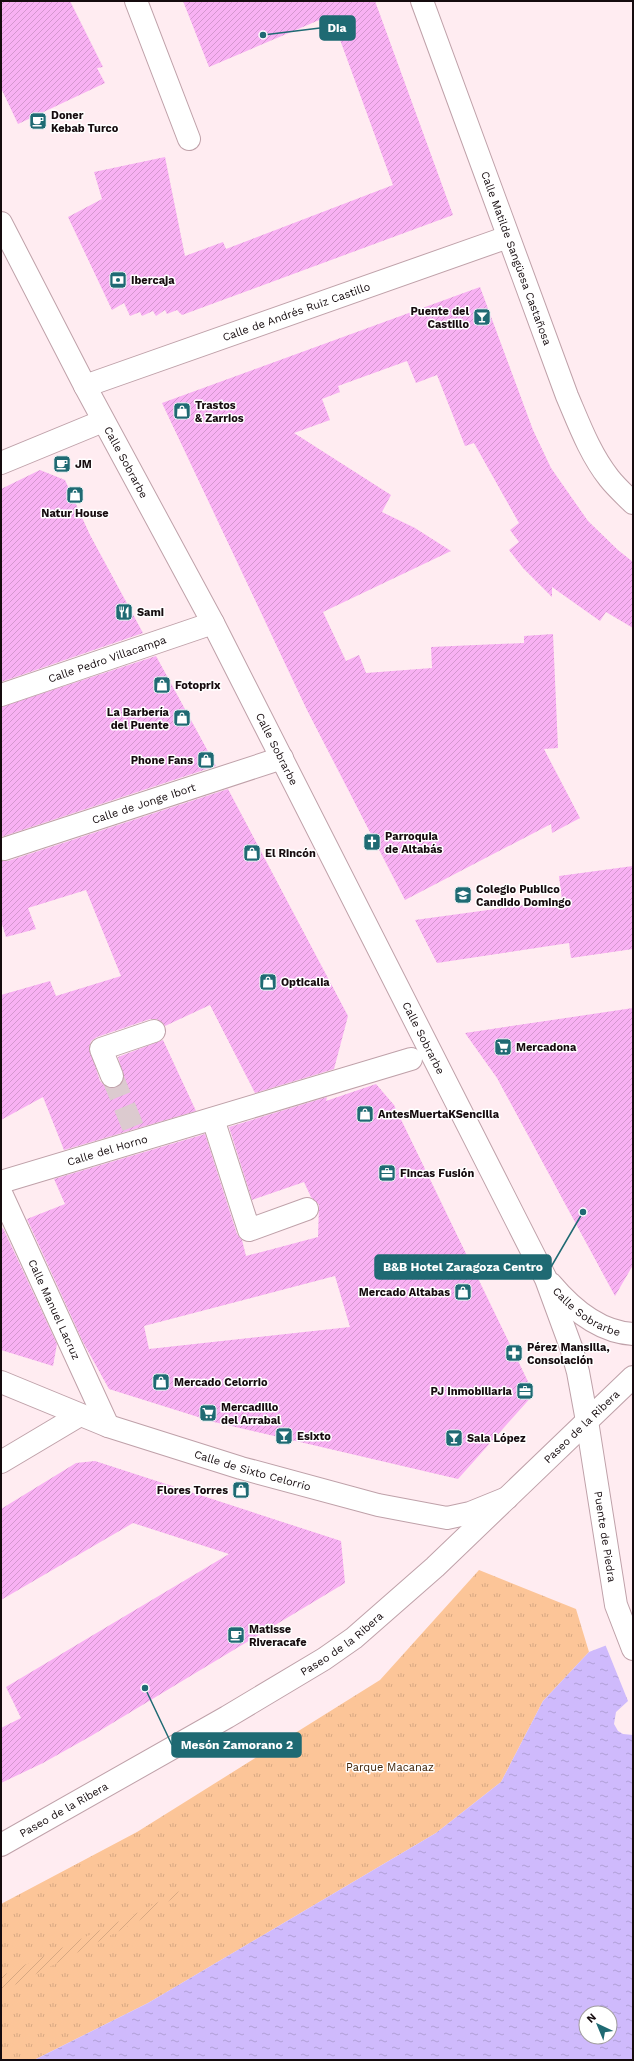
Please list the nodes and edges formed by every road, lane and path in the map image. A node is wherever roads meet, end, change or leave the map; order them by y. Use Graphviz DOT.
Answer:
graph roads {
  1 [pos="136,1"];
  2 [pos="422,1"];
  3 [pos="189,139"];
  4 [pos="1,223"];
  5 [pos="508,237"];
  6 [pos="85,386"];
  7 [pos="103,421"];
  8 [pos="1,463"];
  9 [pos="633,503"];
  10 [pos="212,623"];
  11 [pos="1,695"];
  12 [pos="282,758"];
  13 [pos="4,849"];
  14 [pos="154,1031"];
  15 [pos="411,1059"];
  16 [pos="112,1076"];
  17 [pos="214,1119"];
  18 [pos="1,1182"];
  19 [pos="1,1193"];
  20 [pos="307,1209"];
  21 [pos="546,1279"];
  22 [pos="633,1334"];
  23 [pos="633,1378"];
  24 [pos="1,1382"];
  25 [pos="80,1415"];
  26 [pos="587,1421"];
  27 [pos="108,1426"];
  28 [pos="1,1462"];
  29 [pos="510,1496"];
  30 [pos="633,1649"];
  31 [pos="1,1845"];
  1 -- 3 [label="street"];
  2 -- 5 [label="street, Calle Matilde Sangüesa Castañosa"];
  4 -- 6 [label="street, Calle Sobrarbe"];
  5 -- 6 [label="street, Calle de Andrés Ruiz Castillo"];
  5 -- 9 [label="street, Calle Matilde Sangüesa Castañosa"];
  6 -- 7 [label="street, Calle Sobrarbe"];
  7 -- 8 [label="street"];
  7 -- 10 [label="street, Calle Sobrarbe"];
  10 -- 11 [label="street, Calle Pedro Villacampa"];
  10 -- 12 [label="street, Calle Sobrarbe"];
  12 -- 13 [label="street, Calle de Jonge Ibort"];
  12 -- 21 [label="street, Calle Sobrarbe"];
  14 -- 16 [label="street"];
  15 -- 17 [label="street, Calle del Horno"];
  17 -- 18 [label="street, Calle del Horno"];
  17 -- 20 [label="street"];
  19 -- 27 [label="street, Calle Manuel Lacruz"];
  21 -- 22 [label="street, Calle Sobrarbe"];
  21 -- 26 [label="street, Calle Sobrarbe"];
  23 -- 26 [label="street, Paseo de la Ribera"];
  24 -- 25 [label="street, Calle de Sixto Celorrio"];
  25 -- 27 [label="street, Calle de Sixto Celorrio"];
  25 -- 28 [label="street"];
  26 -- 29 [label="street, Paseo de la Ribera"];
  26 -- 30 [label="street, Puente de Piedra"];
  27 -- 29 [label="street, Calle de Sixto Celorrio"];
  29 -- 31 [label="street, Paseo de la Ribera"];
}
